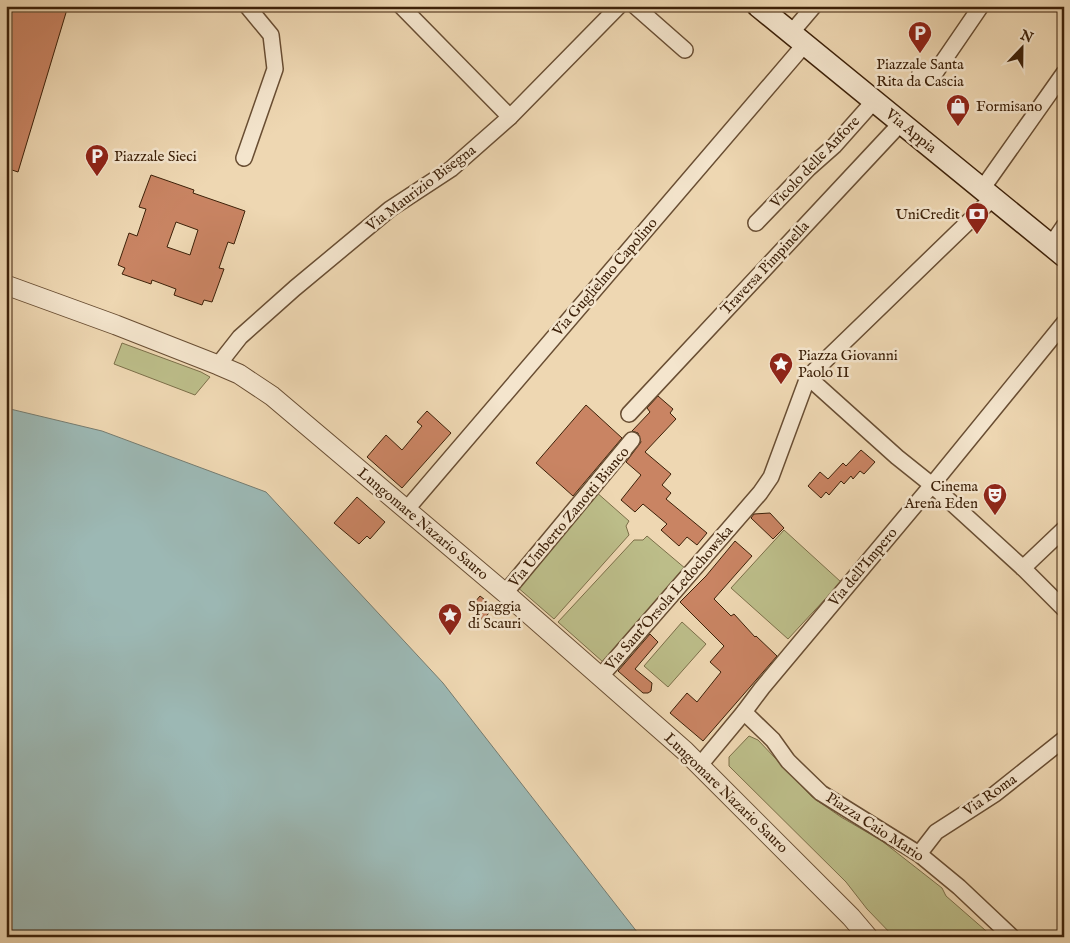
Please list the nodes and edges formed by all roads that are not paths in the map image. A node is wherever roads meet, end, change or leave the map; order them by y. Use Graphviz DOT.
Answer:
graph roads {
  1 [pos="247,6"];
  2 [pos="401,6"];
  3 [pos="619,6"];
  4 [pos="635,6"];
  5 [pos="758,6"];
  6 [pos="814,6"];
  7 [pos="981,6"];
  8 [pos="798,39"];
  9 [pos="685,50"];
  10 [pos="920,72"];
  11 [pos="1064,73"];
  12 [pos="874,101"];
  13 [pos="510,117"];
  14 [pos="901,123"];
  15 [pos="244,158"];
  16 [pos="987,194"];
  17 [pos="756,223"];
  18 [pos="1064,226"];
  19 [pos="1057,251"];
  20 [pos="6,285"];
  21 [pos="1064,324"];
  22 [pos="218,365"];
  23 [pos="808,377"];
  24 [pos="629,414"];
  25 [pos="632,440"];
  26 [pos="932,485"];
  27 [pos="406,510"];
  28 [pos="1064,529"];
  29 [pos="1023,568"];
  30 [pos="505,593"];
  31 [pos="1064,609"];
  32 [pos="601,676"];
  33 [pos="744,712"];
  34 [pos="1064,739"];
  35 [pos="700,765"];
  36 [pos="919,854"];
  37 [pos="868,937"];
  38 [pos="1011,937"];
  1 -- 15 [label="street"];
  2 -- 13 [label="street"];
  3 -- 13 [label="street, Via Maurizio Bisegna"];
  4 -- 9 [label="street"];
  5 -- 8 [label="main road, Via Appia"];
  6 -- 8 [label="street, Via Guglielmo Capolino"];
  7 -- 10 [label="street"];
  8 -- 12 [label="main road, Via Appia"];
  8 -- 27 [label="street, Via Guglielmo Capolino"];
  11 -- 16 [label="street"];
  12 -- 14 [label="main road, Via Appia"];
  12 -- 17 [label="street, Vicolo delle Anfore"];
  13 -- 22 [label="street, Via Maurizio Bisegna"];
  14 -- 16 [label="main road, Via Appia"];
  14 -- 24 [label="street, Traversa Pimpinella"];
  16 -- 19 [label="main road, Via Appia"];
  16 -- 23 [label="street"];
  18 -- 19 [label="street"];
  20 -- 22 [label="street, Lungomare Nazario Sauro"];
  21 -- 26 [label="street, Via dell'Impero"];
  22 -- 27 [label="street, Lungomare Nazario Sauro"];
  23 -- 26 [label="street"];
  23 -- 32 [label="street, Via Sant'Orsola Ledochowska"];
  25 -- 30 [label="street, Via Umberto Zanotti Bianco"];
  26 -- 29 [label="street"];
  26 -- 33 [label="street, Via dell'Impero"];
  27 -- 30 [label="street, Lungomare Nazario Sauro"];
  28 -- 29 [label="street"];
  29 -- 31 [label="street"];
  30 -- 32 [label="street, Lungomare Nazario Sauro"];
  32 -- 35 [label="street, Lungomare Nazario Sauro"];
  33 -- 35 [label="street, Via dell'Impero"];
  33 -- 36 [label="street, Piazza Caio Mario"];
  34 -- 36 [label="street, Via Roma"];
  35 -- 37 [label="street, Lungomare Nazario Sauro"];
  36 -- 38 [label="street, Piazza Caio Mario"];
}
